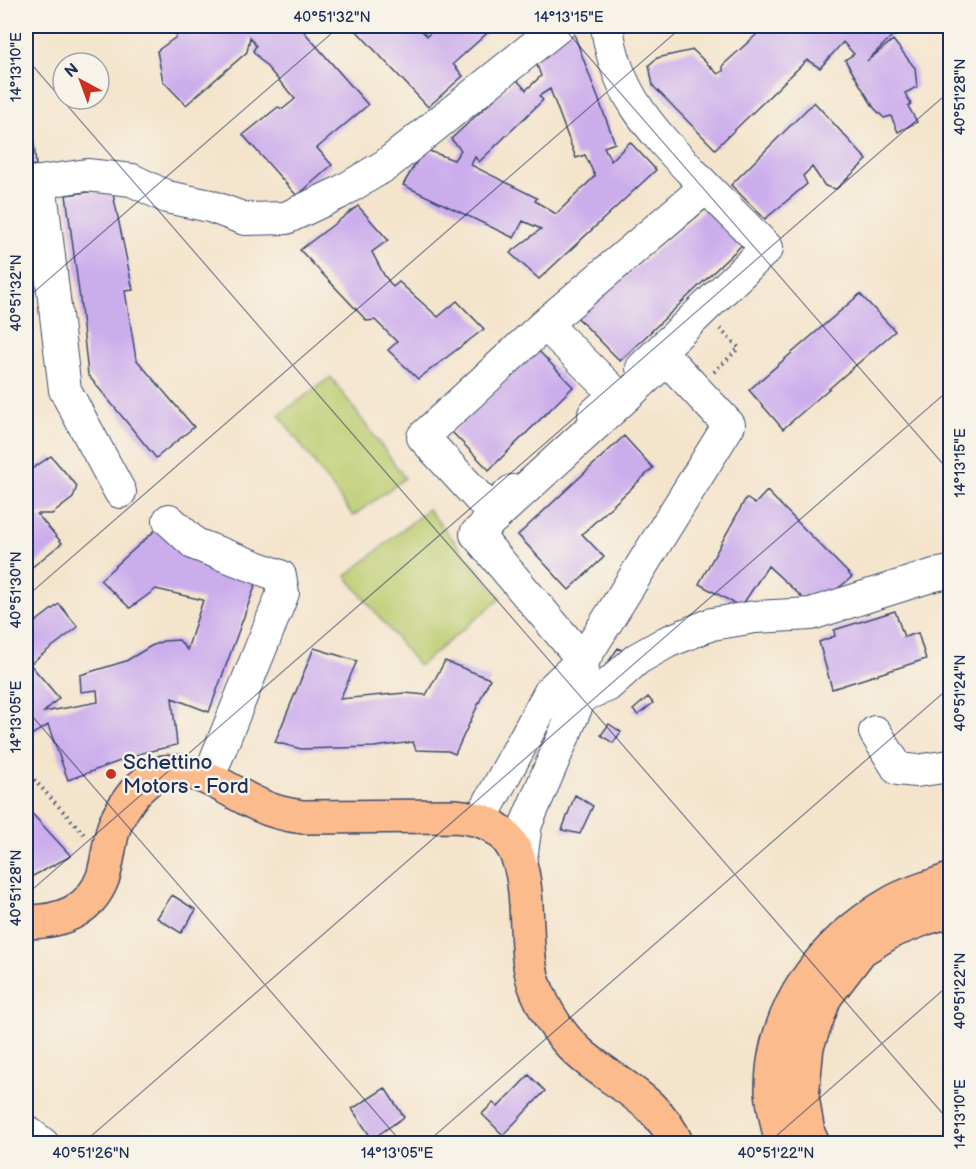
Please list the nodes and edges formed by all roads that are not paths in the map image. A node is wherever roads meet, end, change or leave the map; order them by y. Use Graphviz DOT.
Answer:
graph roads {
  1 [pos="559,26"];
  2 [pos="607,26"];
  3 [pos="33,182"];
  4 [pos="706,187"];
  5 [pos="545,324"];
  6 [pos="616,394"];
  7 [pos="120,492"];
  8 [pos="169,520"];
  9 [pos="951,572"];
  10 [pos="583,660"];
  11 [pos="581,696"];
  12 [pos="875,732"];
  13 [pos="951,766"];
  14 [pos="208,779"];
  15 [pos="480,820"];
  16 [pos="520,866"];
  17 [pos="951,880"];
  18 [pos="951,911"];
  19 [pos="26,922"];
  20 [pos="26,1131"];
  21 [pos="43,1143"];
  22 [pos="677,1143"];
  23 [pos="782,1143"];
  24 [pos="813,1143"];
  1 -- 3 [label="street"];
  2 -- 4 [label="street"];
  3 -- 7 [label="street"];
  4 -- 5 [label="street"];
  4 -- 6 [label="street"];
  5 -- 6 [label="street"];
  5 -- 6 [label="street"];
  8 -- 14 [label="street"];
  9 -- 11 [label="street"];
  10 -- 10 [label="street"];
  10 -- 11 [label="street"];
  10 -- 15 [label="street"];
  11 -- 16 [label="street"];
  12 -- 13 [label="street"];
  14 -- 15 [label="main road"];
  14 -- 19 [label="main road"];
  15 -- 16 [label="main road"];
  16 -- 22 [label="main road"];
  17 -- 23 [label="main road"];
  18 -- 24 [label="main road"];
  20 -- 21 [label="street"];
}
